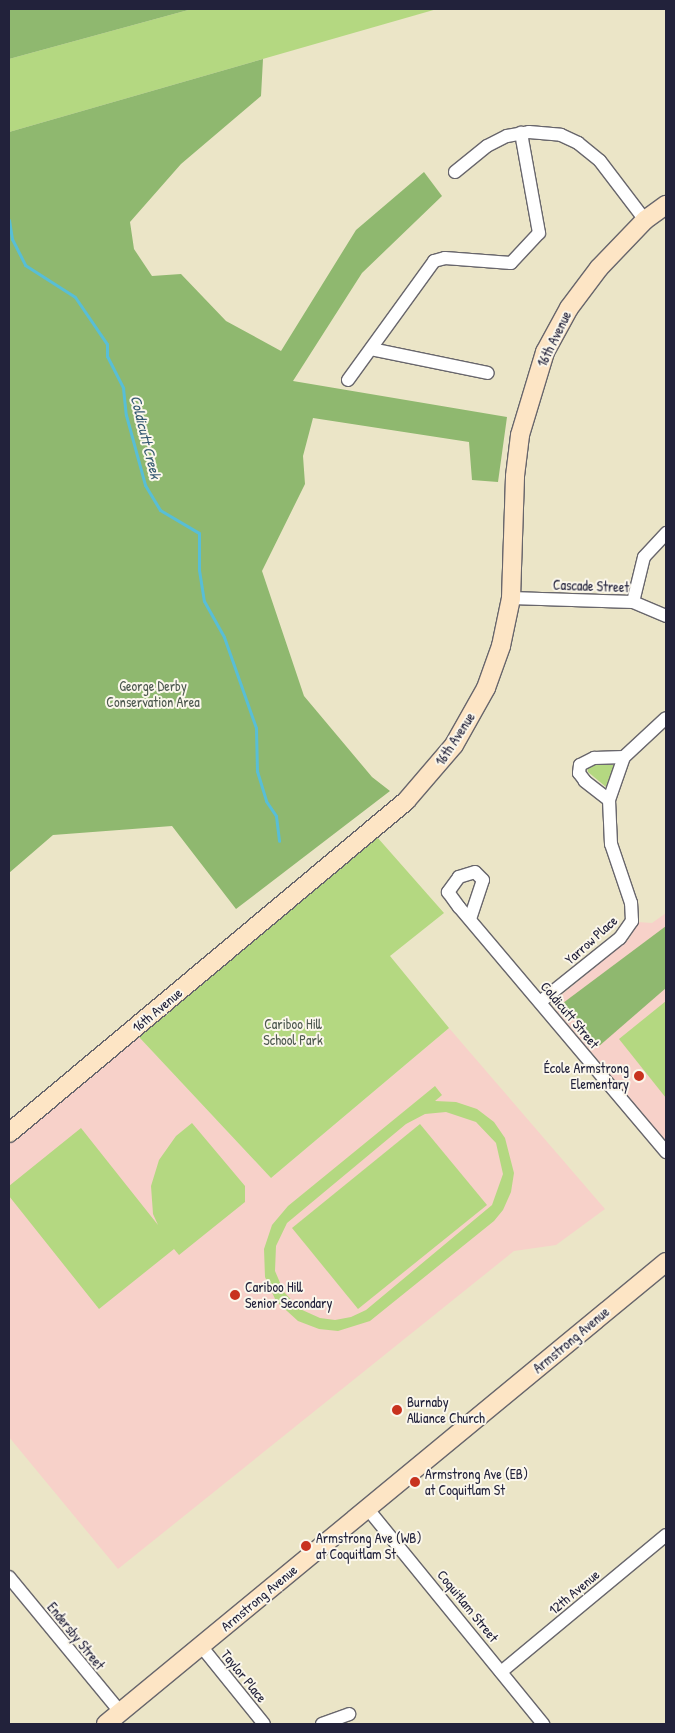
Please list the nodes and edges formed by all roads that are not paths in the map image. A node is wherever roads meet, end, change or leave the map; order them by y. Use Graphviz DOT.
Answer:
graph roads {
  1 [pos="521,133"];
  2 [pos="455,172"];
  3 [pos="666,205"];
  4 [pos="645,220"];
  5 [pos="371,349"];
  6 [pos="488,373"];
  7 [pos="348,380"];
  8 [pos="666,533"];
  9 [pos="511,598"];
  10 [pos="633,602"];
  11 [pos="666,616"];
  12 [pos="666,718"];
  13 [pos="624,757"];
  14 [pos="609,800"];
  15 [pos="470,919"];
  16 [pos="540,1002"];
  17 [pos="9,1133"];
  18 [pos="666,1152"];
  19 [pos="666,1262"];
  20 [pos="367,1508"];
  21 [pos="666,1535"];
  22 [pos="9,1577"];
  23 [pos="201,1646"];
  24 [pos="501,1672"];
  25 [pos="121,1713"];
  26 [pos="349,1714"];
  27 [pos="539,1723"];
  28 [pos="106,1724"];
  29 [pos="264,1724"];
  30 [pos="322,1724"];
  1 -- 2 [label="street"];
  1 -- 4 [label="street"];
  1 -- 5 [label="street"];
  3 -- 4 [label="street, 16th Avenue"];
  4 -- 9 [label="street, 16th Avenue"];
  5 -- 6 [label="street"];
  5 -- 7 [label="street"];
  8 -- 10 [label="street"];
  9 -- 10 [label="street, Cascade Street"];
  9 -- 17 [label="street, 16th Avenue"];
  10 -- 11 [label="street, Cascade Street"];
  12 -- 13 [label="street, Yarrow Place"];
  13 -- 14 [label="street, Yarrow Place"];
  13 -- 14 [label="street"];
  14 -- 16 [label="street, Yarrow Place"];
  15 -- 16 [label="street, Coldicutt Street"];
  16 -- 18 [label="street, Coldicutt Street"];
  19 -- 20 [label="street, Armstrong Avenue"];
  20 -- 23 [label="street, Armstrong Avenue"];
  20 -- 24 [label="street, Coquitlam Street"];
  21 -- 24 [label="street, 12th Avenue"];
  22 -- 25 [label="street, Endersby Street"];
  23 -- 25 [label="street, Armstrong Avenue"];
  23 -- 29 [label="street, Taylor Place"];
  24 -- 27 [label="street, Coquitlam Street"];
  25 -- 28 [label="street, Armstrong Avenue"];
  26 -- 30 [label="street"];
}
